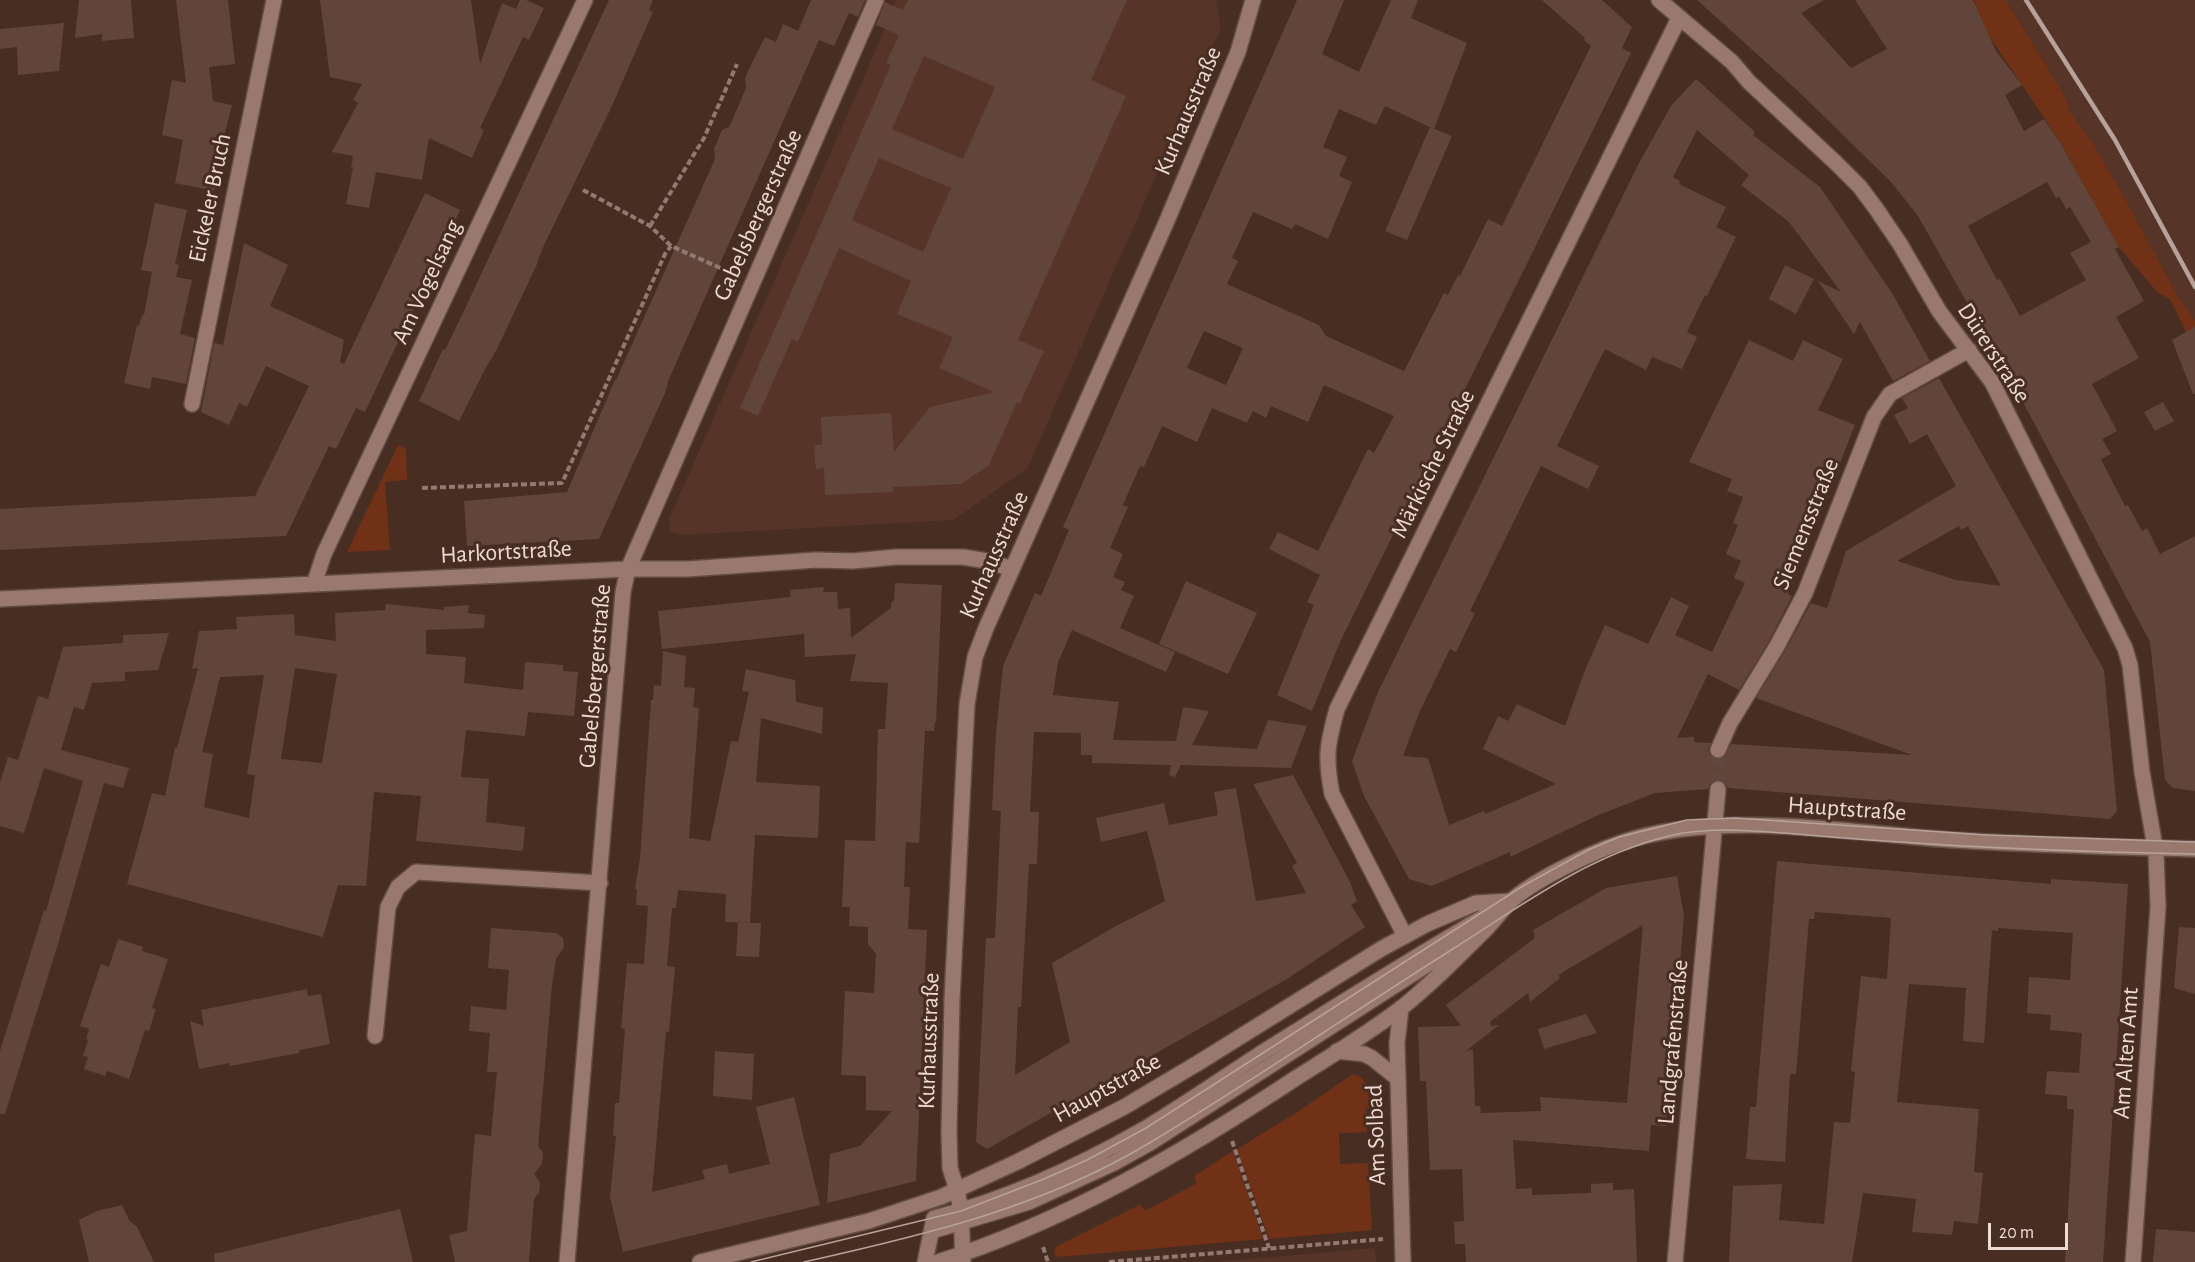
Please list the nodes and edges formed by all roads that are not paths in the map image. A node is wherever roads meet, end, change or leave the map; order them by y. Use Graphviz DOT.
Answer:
graph roads {
  1 [pos="274,0"];
  2 [pos="585,0"];
  3 [pos="876,0"];
  4 [pos="1253,0"];
  5 [pos="1659,0"];
  6 [pos="1679,18"];
  7 [pos="1970,350"];
  8 [pos="192,404"];
  9 [pos="627,569"];
  10 [pos="1012,569"];
  11 [pos="314,584"];
  12 [pos="0,599"];
  13 [pos="1718,750"];
  14 [pos="1718,789"];
  15 [pos="1715,826"];
  16 [pos="2155,848"];
  17 [pos="2195,849"];
  18 [pos="600,883"];
  19 [pos="1511,901"];
  20 [pos="1404,936"];
  21 [pos="1401,1008"];
  22 [pos="375,1036"];
  23 [pos="1337,1052"];
  24 [pos="1397,1078"];
  25 [pos="950,1168"];
  26 [pos="957,1190"];
  27 [pos="941,1197"];
  28 [pos="961,1217"];
  29 [pos="933,1224"];
  30 [pos="963,1258"];
  31 [pos="567,1262"];
  32 [pos="700,1262"];
  33 [pos="925,1262"];
  34 [pos="938,1262"];
  35 [pos="1403,1262"];
  36 [pos="1675,1262"];
  37 [pos="2133,1262"];
  1 -- 8 [label="street, Eickeler Bruch"];
  2 -- 11 [label="street, Am Vogelsang"];
  3 -- 9 [label="street, Gabelsbergerstraße"];
  4 -- 10 [label="street, Kurhausstraße"];
  5 -- 6 [label="street, Dürerstraße"];
  6 -- 7 [label="street, Dürerstraße"];
  6 -- 20 [label="street, Märkische Straße"];
  7 -- 13 [label="street, Siemensstraße"];
  7 -- 16 [label="street, Dürerstraße"];
  9 -- 10 [label="street, Harkortstraße"];
  9 -- 11 [label="street, Harkortstraße"];
  9 -- 18 [label="street, Gabelsbergerstraße"];
  10 -- 25 [label="street, Kurhausstraße"];
  11 -- 12 [label="street, Harkortstraße"];
  14 -- 15 [label="street"];
  15 -- 16 [label="street, Hauptstraße"];
  15 -- 19 [label="street, Hauptstraße"];
  15 -- 36 [label="street, Landgrafenstraße"];
  16 -- 17 [label="street, Hauptstraße"];
  16 -- 37 [label="street, Am Alten Amt"];
  18 -- 22 [label="street"];
  18 -- 31 [label="street, Gabelsbergerstraße"];
  19 -- 20 [label="street, Hauptstraße"];
  19 -- 21 [label="street, Hauptstraße"];
  19 -- 28 [label="street"];
  20 -- 26 [label="street, Hauptstraße"];
  21 -- 23 [label="street, Hauptstraße"];
  21 -- 24 [label="street, Am Solbad"];
  23 -- 24 [label="street"];
  23 -- 30 [label="street, Hauptstraße"];
  24 -- 35 [label="street, Am Solbad"];
  25 -- 26 [label="street, Kurhausstraße"];
  25 -- 27 [label="street, Kurhausstraße"];
  26 -- 27 [label="street, Hauptstraße"];
  26 -- 28 [label="street, Kurhausstraße"];
  27 -- 29 [label="street, Kurhausstraße"];
  27 -- 32 [label="street, Hauptstraße"];
  28 -- 29 [label="street"];
  28 -- 30 [label="street, Kurhausstraße"];
  29 -- 33 [label="street, Kurhausstraße"];
  30 -- 34 [label="street, Hauptstraße"];
}
